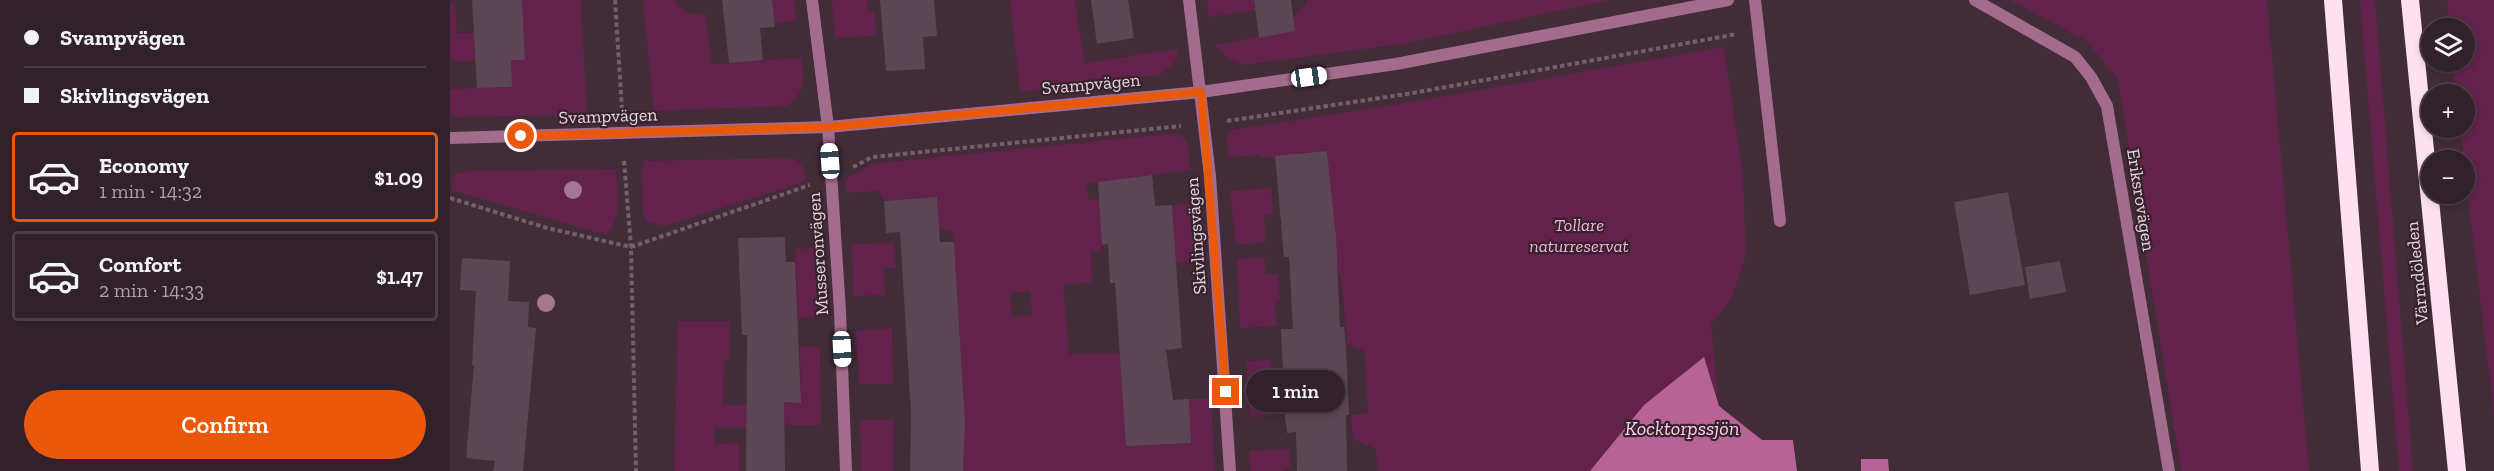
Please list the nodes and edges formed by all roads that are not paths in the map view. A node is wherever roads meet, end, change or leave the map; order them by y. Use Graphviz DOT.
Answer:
graph roads {
  1 [pos="812,0"];
  2 [pos="1188,0"];
  3 [pos="1728,0"];
  4 [pos="1755,0"];
  5 [pos="1975,0"];
  6 [pos="2333,0"];
  7 [pos="2410,0"];
  8 [pos="1201,92"];
  9 [pos="828,127"];
  10 [pos="450,138"];
  11 [pos="1780,221"];
  12 [pos="846,471"];
  13 [pos="1230,471"];
  14 [pos="2169,471"];
  15 [pos="2370,471"];
  16 [pos="2457,471"];
  1 -- 9 [label="street, Musseronvägen"];
  2 -- 8 [label="street, Skivlingsvägen"];
  3 -- 8 [label="street, Svampvägen"];
  4 -- 11 [label="street"];
  5 -- 14 [label="street, Eriksrovägen"];
  6 -- 15 [label="highway"];
  7 -- 16 [label="highway, Värmdöleden"];
  8 -- 9 [label="street, Svampvägen"];
  8 -- 13 [label="street, Skivlingsvägen"];
  9 -- 10 [label="street, Svampvägen"];
  9 -- 12 [label="street, Musseronvägen"];
}
